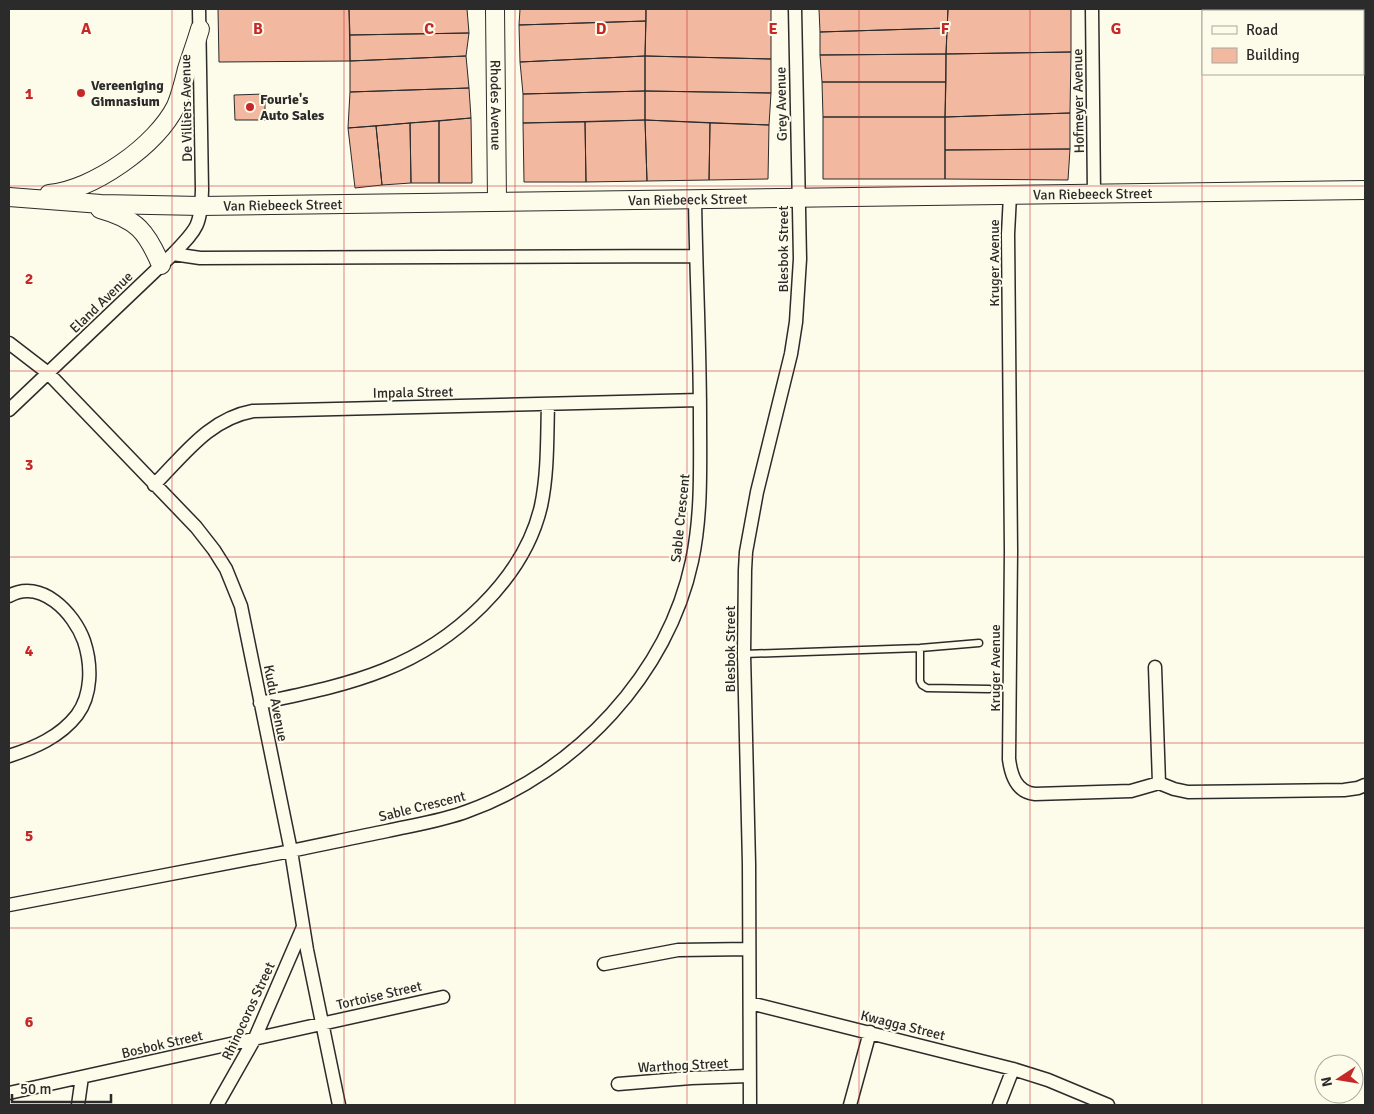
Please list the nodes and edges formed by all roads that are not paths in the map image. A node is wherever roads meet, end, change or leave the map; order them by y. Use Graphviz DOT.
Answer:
graph roads {
  1 [pos="199,9"];
  2 [pos="495,9"];
  3 [pos="795,9"];
  4 [pos="1092,9"];
  5 [pos="200,29"];
  6 [pos="1365,190"];
  7 [pos="1094,194"];
  8 [pos="1010,195"];
  9 [pos="11,197"];
  10 [pos="798,198"];
  11 [pos="695,199"];
  12 [pos="497,201"];
  13 [pos="70,202"];
  14 [pos="201,206"];
  15 [pos="696,256"];
  16 [pos="167,260"];
  17 [pos="9,343"];
  18 [pos="48,373"];
  19 [pos="700,400"];
  20 [pos="548,404"];
  21 [pos="9,410"];
  22 [pos="154,485"];
  23 [pos="9,596"];
  24 [pos="978,642"];
  25 [pos="920,648"];
  26 [pos="744,654"];
  27 [pos="1156,666"];
  28 [pos="989,688"];
  29 [pos="260,703"];
  30 [pos="9,756"];
  31 [pos="1159,783"];
  32 [pos="1365,785"];
  33 [pos="291,851"];
  34 [pos="9,905"];
  35 [pos="303,927"];
  36 [pos="749,949"];
  37 [pos="604,964"];
  38 [pos="443,996"];
  39 [pos="750,1003"];
  40 [pos="322,1024"];
  41 [pos="870,1032"];
  42 [pos="254,1038"];
  43 [pos="1013,1069"];
  44 [pos="749,1076"];
  45 [pos="82,1077"];
  46 [pos="618,1084"];
  47 [pos="9,1093"];
  48 [pos="78,1105"];
  49 [pos="217,1105"];
  50 [pos="340,1105"];
  51 [pos="750,1105"];
  52 [pos="850,1105"];
  53 [pos="999,1105"];
  54 [pos="1108,1105"];
  1 -- 5 [label="street, De Villiers Avenue"];
  2 -- 12 [label="street, Rhodes Avenue"];
  3 -- 10 [label="street, Grey Avenue"];
  4 -- 7 [label="street, Hofmeyer Avenue"];
  5 -- 9 [label="street"];
  5 -- 14 [label="street, De Villiers Avenue"];
  6 -- 7 [label="street, Van Riebeeck Street"];
  7 -- 8 [label="street, Van Riebeeck Street"];
  8 -- 10 [label="street, Van Riebeeck Street"];
  8 -- 31 [label="street, Kruger Avenue"];
  9 -- 13 [label="street, Van Riebeeck Street"];
  10 -- 11 [label="street, Van Riebeeck Street"];
  10 -- 26 [label="street, Blesbok Street"];
  11 -- 12 [label="street, Van Riebeeck Street"];
  11 -- 15 [label="street, Sable Crescent"];
  12 -- 14 [label="street, Van Riebeeck Street"];
  13 -- 14 [label="street, Van Riebeeck Street"];
  13 -- 16 [label="street"];
  14 -- 16 [label="street, Eland Avenue"];
  15 -- 16 [label="street"];
  15 -- 19 [label="street, Sable Crescent"];
  16 -- 18 [label="street, Eland Avenue"];
  17 -- 18 [label="street, Kudu Avenue"];
  18 -- 21 [label="street, Eland Avenue"];
  18 -- 22 [label="street, Kudu Avenue"];
  19 -- 20 [label="street, Impala Street"];
  19 -- 33 [label="street, Sable Crescent"];
  20 -- 22 [label="street, Impala Street"];
  20 -- 29 [label="street"];
  22 -- 29 [label="street, Kudu Avenue"];
  23 -- 30 [label="street"];
  24 -- 25 [label="lane"];
  25 -- 26 [label="lane"];
  25 -- 28 [label="lane"];
  26 -- 36 [label="street, Blesbok Street"];
  27 -- 31 [label="street"];
  29 -- 33 [label="street, Kudu Avenue"];
  31 -- 32 [label="street"];
  33 -- 34 [label="street, Sable Crescent"];
  33 -- 35 [label="street, Kudu Avenue"];
  35 -- 40 [label="street, Kudu Avenue"];
  35 -- 42 [label="street, Rhinocoros Street"];
  36 -- 37 [label="street"];
  36 -- 39 [label="street, Blesbok Street"];
  38 -- 40 [label="street, Tortoise Street"];
  39 -- 41 [label="street, Kwagga Street"];
  39 -- 44 [label="street, Blesbok Street"];
  40 -- 42 [label="street, Bosbok Street"];
  40 -- 50 [label="street, Kudu Avenue"];
  41 -- 43 [label="street, Kwagga Street"];
  41 -- 52 [label="street"];
  42 -- 45 [label="street, Bosbok Street"];
  42 -- 49 [label="street, Rhinocoros Street"];
  43 -- 53 [label="street"];
  43 -- 54 [label="street, Kwagga Street"];
  44 -- 46 [label="street, Warthog Street"];
  44 -- 51 [label="street, Blesbok Street"];
  45 -- 47 [label="street, Bosbok Street"];
  45 -- 48 [label="street"];
}
